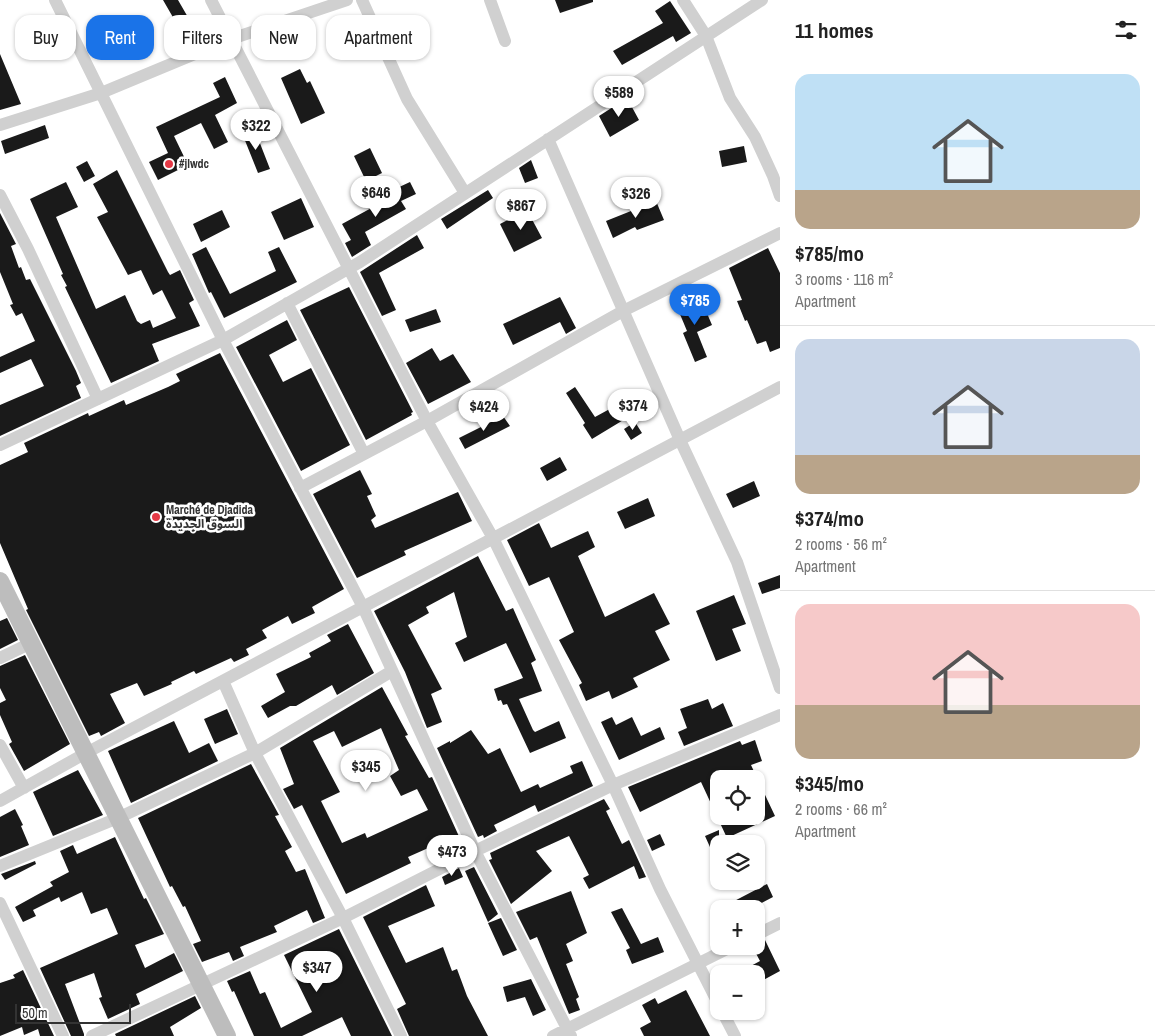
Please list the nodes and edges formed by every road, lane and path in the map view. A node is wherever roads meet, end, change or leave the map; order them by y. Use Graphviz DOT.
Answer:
graph roads {
  1 [pos="55,0"];
  2 [pos="211,0"];
  3 [pos="347,0"];
  4 [pos="362,0"];
  5 [pos="490,0"];
  6 [pos="683,0"];
  7 [pos="762,0"];
  8 [pos="218,15"];
  9 [pos="241,35"];
  10 [pos="706,36"];
  11 [pos="505,41"];
  12 [pos="180,60"];
  13 [pos="241,60"];
  14 [pos="101,93"];
  15 [pos="0,125"];
  16 [pos="548,139"];
  17 [pos="465,193"];
  18 [pos="0,195"];
  19 [pos="780,196"];
  20 [pos="780,233"];
  21 [pos="348,268"];
  22 [pos="287,303"];
  23 [pos="623,311"];
  24 [pos="223,340"];
  25 [pos="780,387"];
  26 [pos="98,399"];
  27 [pos="427,421"];
  28 [pos="680,440"];
  29 [pos="0,445"];
  30 [pos="364,454"];
  31 [pos="300,488"];
  32 [pos="493,538"];
  33 [pos="0,582"];
  34 [pos="362,607"];
  35 [pos="31,643"];
  36 [pos="0,658"];
  37 [pos="392,671"];
  38 [pos="223,680"];
  39 [pos="780,688"];
  40 [pos="780,715"];
  41 [pos="0,745"];
  42 [pos="86,753"];
  43 [pos="255,753"];
  44 [pos="613,786"];
  45 [pos="24,788"];
  46 [pos="0,802"];
  47 [pos="118,818"];
  48 [pos="475,851"];
  49 [pos="0,866"];
  50 [pos="0,903"];
  51 [pos="343,918"];
  52 [pos="780,924"];
  53 [pos="765,931"];
  54 [pos="714,955"];
  55 [pos="698,963"];
  56 [pos="201,984"];
  57 [pos="710,987"];
  58 [pos="727,1020"];
  59 [pos="569,1033"];
  60 [pos="63,1036"];
  61 [pos="92,1036"];
  62 [pos="227,1036"];
  63 [pos="401,1036"];
  64 [pos="553,1036"];
  65 [pos="735,1036"];
  1 -- 14 [label="street"];
  2 -- 8 [label="street"];
  3 -- 9 [label="street"];
  4 -- 17 [label="street"];
  5 -- 11 [label="street"];
  6 -- 10 [label="street"];
  7 -- 10 [label="street"];
  10 -- 16 [label="street"];
  10 -- 19 [label="street"];
  12 -- 14 [label="street"];
  13 -- 21 [label="street"];
  14 -- 15 [label="street"];
  14 -- 24 [label="street"];
  16 -- 17 [label="street"];
  16 -- 23 [label="street"];
  17 -- 21 [label="street"];
  18 -- 26 [label="street"];
  20 -- 23 [label="street"];
  21 -- 22 [label="street"];
  21 -- 27 [label="street"];
  22 -- 24 [label="street"];
  22 -- 30 [label="street"];
  23 -- 27 [label="street"];
  23 -- 28 [label="street"];
  24 -- 26 [label="street"];
  24 -- 31 [label="street"];
  25 -- 28 [label="street"];
  26 -- 29 [label="street"];
  27 -- 30 [label="street"];
  27 -- 32 [label="street"];
  28 -- 32 [label="street"];
  28 -- 39 [label="street"];
  30 -- 31 [label="street"];
  31 -- 34 [label="street"];
  32 -- 34 [label="street"];
  32 -- 44 [label="street"];
  33 -- 35 [label="main road"];
  34 -- 37 [label="street"];
  34 -- 38 [label="street"];
  35 -- 36 [label="street"];
  35 -- 42 [label="main road"];
  37 -- 43 [label="street"];
  37 -- 48 [label="street"];
  38 -- 42 [label="street"];
  38 -- 43 [label="street"];
  40 -- 44 [label="street"];
  41 -- 45 [label="street"];
  42 -- 45 [label="street"];
  42 -- 47 [label="main road"];
  43 -- 47 [label="street"];
  43 -- 51 [label="street"];
  44 -- 48 [label="street"];
  44 -- 55 [label="street"];
  45 -- 46 [label="street"];
  47 -- 49 [label="street"];
  47 -- 56 [label="main road"];
  48 -- 51 [label="street"];
  48 -- 59 [label="street"];
  50 -- 60 [label="street"];
  51 -- 56 [label="street"];
  51 -- 63 [label="street"];
  52 -- 53 [label="street"];
  54 -- 55 [label="street"];
  55 -- 57 [label="street"];
  55 -- 59 [label="street"];
  56 -- 61 [label="street"];
  56 -- 62 [label="main road"];
  58 -- 65 [label="street"];
  59 -- 64 [label="street"];
}
